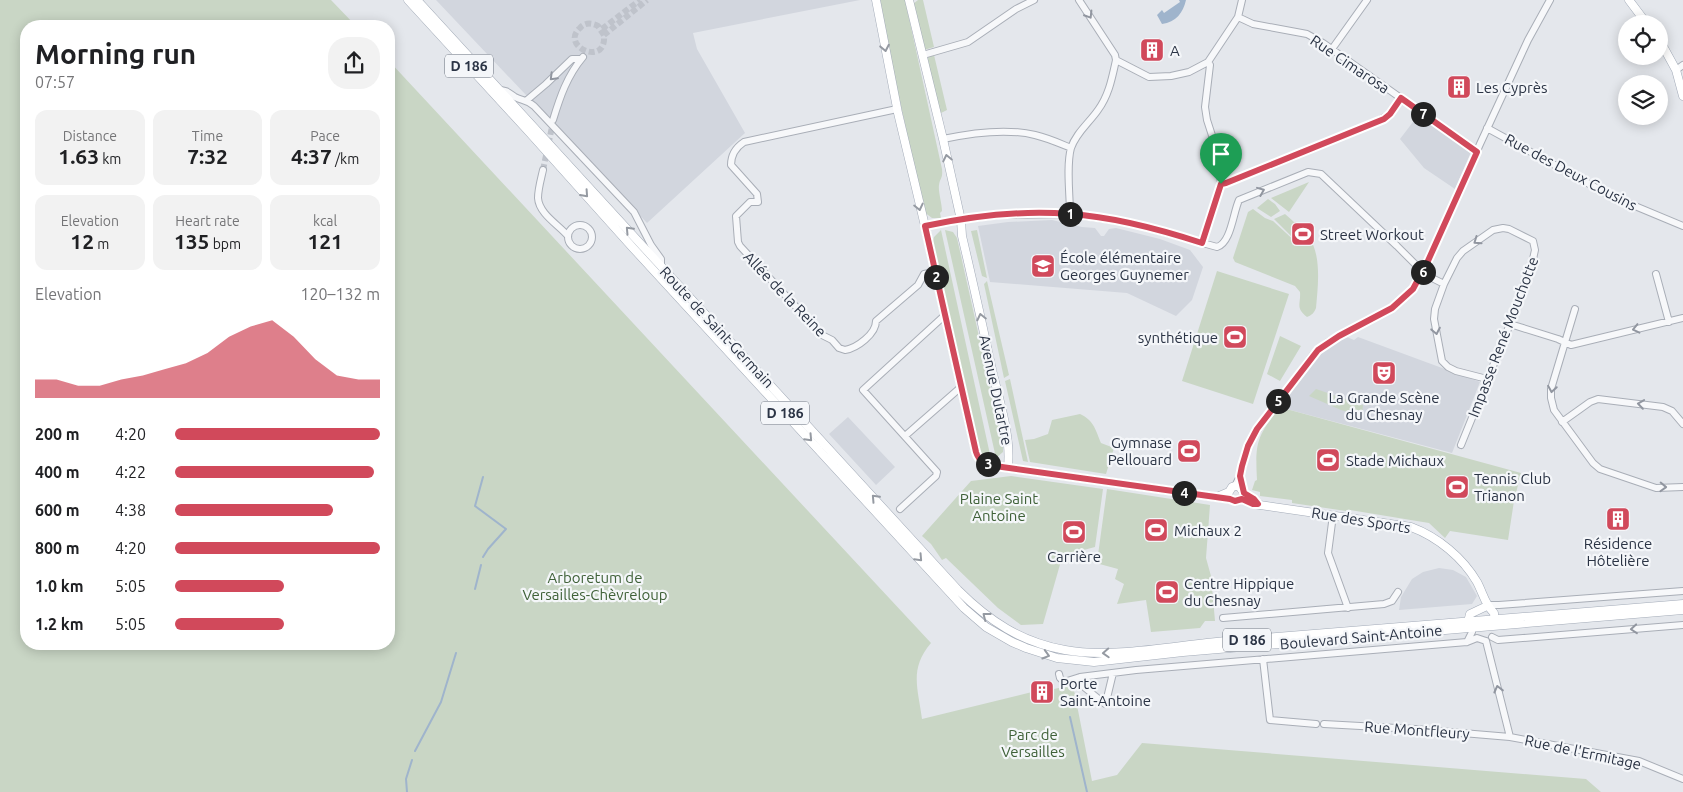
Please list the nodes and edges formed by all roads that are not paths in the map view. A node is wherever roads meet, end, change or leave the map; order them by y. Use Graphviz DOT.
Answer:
graph roads {
  1 [pos="408,0"];
  2 [pos="417,0"];
  3 [pos="876,0"];
  4 [pos="910,0"];
  5 [pos="1034,0"];
  6 [pos="1079,0"];
  7 [pos="1242,0"];
  8 [pos="1367,0"];
  9 [pos="1550,0"];
  10 [pos="1629,0"];
  11 [pos="1640,15"];
  12 [pos="1238,17"];
  13 [pos="1332,49"];
  14 [pos="1668,51"];
  15 [pos="923,55"];
  16 [pos="1116,60"];
  17 [pos="1208,62"];
  18 [pos="1680,67"];
  19 [pos="499,90"];
  20 [pos="1683,96"];
  21 [pos="1401,98"];
  22 [pos="527,100"];
  23 [pos="897,109"];
  24 [pos="553,120"];
  25 [pos="1487,128"];
  26 [pos="943,140"];
  27 [pos="1071,148"];
  28 [pos="1477,152"];
  29 [pos="543,170"];
  30 [pos="1221,184"];
  31 [pos="1070,214"];
  32 [pos="961,220"];
  33 [pos="925,226"];
  34 [pos="1683,226"];
  35 [pos="560,227"];
  36 [pos="573,227"];
  37 [pos="568,236"];
  38 [pos="1202,243"];
  39 [pos="662,266"];
  40 [pos="934,272"];
  41 [pos="1423,272"];
  42 [pos="1656,274"];
  43 [pos="1444,284"];
  44 [pos="1575,309"];
  45 [pos="944,316"];
  46 [pos="1683,318"];
  47 [pos="1669,322"];
  48 [pos="1510,324"];
  49 [pos="1565,342"];
  50 [pos="1487,379"];
  51 [pos="961,387"];
  52 [pos="1562,422"];
  53 [pos="1683,424"];
  54 [pos="905,436"];
  55 [pos="1461,445"];
  56 [pos="1008,467"];
  57 [pos="1683,487"];
  58 [pos="1241,491"];
  59 [pos="1230,495"];
  60 [pos="900,508"];
  61 [pos="1333,515"];
  62 [pos="1683,591"];
  63 [pos="1398,592"];
  64 [pos="1683,604"];
  65 [pos="1486,606"];
  66 [pos="1348,608"];
  67 [pos="1683,610"];
  68 [pos="1223,618"];
  69 [pos="1495,623"];
  70 [pos="1683,625"];
  71 [pos="1471,629"];
  72 [pos="1489,639"];
  73 [pos="1028,640"];
  74 [pos="1012,642"];
  75 [pos="1263,659"];
  76 [pos="1113,673"];
  77 [pos="1059,674"];
  78 [pos="1080,677"];
  79 [pos="1316,724"];
  80 [pos="1324,724"];
  81 [pos="1510,737"];
  82 [pos="1683,778"];
  1 -- 74 [label="main road, Route de Saint-Germain / D 186, one-way"];
  2 -- 19 [label="main road, Route de Saint-Germain / D 186"];
  3 -- 23 [label="main road, Avenue Dutartre, one-way"];
  4 -- 15 [label="main road, Avenue Dutartre"];
  5 -- 15 [label="street"];
  6 -- 16 [label="street, one-way"];
  7 -- 12 [label="street"];
  8 -- 13 [label="street"];
  9 -- 25 [label="street"];
  10 -- 11 [label="main road"];
  12 -- 13 [label="street, Rue Cimarosa"];
  12 -- 17 [label="street"];
  13 -- 21 [label="street, Rue Cimarosa"];
  14 -- 18 [label="main road"];
  15 -- 26 [label="main road, Avenue Dutartre"];
  16 -- 17 [label="street"];
  16 -- 27 [label="street"];
  17 -- 30 [label="street"];
  18 -- 20 [label="main road"];
  19 -- 22 [label="street"];
  39 -- 19 [label="main road, Route de Saint-Germain / D 186, one-way"];
  21 -- 28 [label="street, Rue Cimarosa"];
  21 -- 30 [label="street"];
  24 -- 22 [label="street, one-way"];
  22 -- 39 [label="street"];
  23 -- 33 [label="main road, Avenue Dutartre, one-way"];
  23 -- 40 [label="street, Allée de la Reine"];
  25 -- 28 [label="street"];
  25 -- 34 [label="street, Rue des Deux Cousins"];
  26 -- 27 [label="street"];
  32 -- 26 [label="main road, Avenue Dutartre, one-way"];
  27 -- 31 [label="street"];
  28 -- 41 [label="street"];
  29 -- 35 [label="street"];
  30 -- 38 [label="street"];
  31 -- 32 [label="street"];
  31 -- 38 [label="street"];
  32 -- 33 [label="street"];
  56 -- 32 [label="main road, Avenue Dutartre, one-way"];
  33 -- 40 [label="main road, Avenue Dutartre"];
  35 -- 36 [label="street"];
  35 -- 37 [label="street"];
  36 -- 37 [label="street"];
  36 -- 37 [label="street"];
  38 -- 41 [label="street, one-way"];
  73 -- 39 [label="main road, Route de Saint-Germain / D 186, one-way"];
  40 -- 45 [label="main road, Avenue Dutartre"];
  41 -- 43 [label="street"];
  41 -- 58 [label="street"];
  42 -- 47 [label="street"];
  48 -- 43 [label="street, Impasse René Mouchotte, one-way"];
  43 -- 50 [label="street, one-way"];
  44 -- 49 [label="street"];
  45 -- 51 [label="main road, Avenue Dutartre"];
  45 -- 54 [label="street"];
  46 -- 47 [label="street"];
  47 -- 49 [label="street, one-way"];
  48 -- 49 [label="street"];
  48 -- 50 [label="street, Impasse René Mouchotte"];
  49 -- 52 [label="street, one-way"];
  50 -- 55 [label="street, Impasse René Mouchotte"];
  51 -- 54 [label="street"];
  51 -- 56 [label="main road, Avenue Dutartre"];
  53 -- 52 [label="street, one-way"];
  52 -- 57 [label="street, one-way"];
  54 -- 60 [label="street"];
  56 -- 59 [label="main road, Rue des Sports"];
  58 -- 59 [label="main road, Rue des Sports"];
  58 -- 59 [label="main road, Rue des Sports"];
  58 -- 61 [label="main road, Rue des Sports"];
  61 -- 65 [label="main road, Rue des Sports"];
  61 -- 66 [label="street"];
  62 -- 65 [label="street"];
  63 -- 66 [label="street"];
  64 -- 69 [label="main road, Boulevard Saint-Antoine / D 186"];
  65 -- 69 [label="main road, Rue des Sports"];
  65 -- 71 [label="main road"];
  66 -- 68 [label="street"];
  67 -- 69 [label="main road, Boulevard Saint-Antoine / D 186"];
  69 -- 71 [label="main road, Boulevard Saint-Antoine / D 186"];
  69 -- 72 [label="street"];
  70 -- 72 [label="street, Boulevard Saint-Antoine, one-way"];
  71 -- 72 [label="street, Boulevard Saint-Antoine"];
  71 -- 73 [label="main road, Boulevard Saint-Antoine / D 186, one-way"];
  74 -- 71 [label="main road, Boulevard Saint-Antoine / D 186, one-way"];
  71 -- 75 [label="street, Boulevard Saint-Antoine"];
  81 -- 72 [label="street, one-way"];
  75 -- 76 [label="street, Boulevard Saint-Antoine"];
  75 -- 79 [label="street"];
  76 -- 78 [label="street, Boulevard Saint-Antoine"];
  76 -- 78 [label="street"];
  77 -- 78 [label="street, Boulevard Saint-Antoine"];
  80 -- 81 [label="street, Rue Montfleury"];
  81 -- 82 [label="street, Rue de l'Ermitage"];
}
